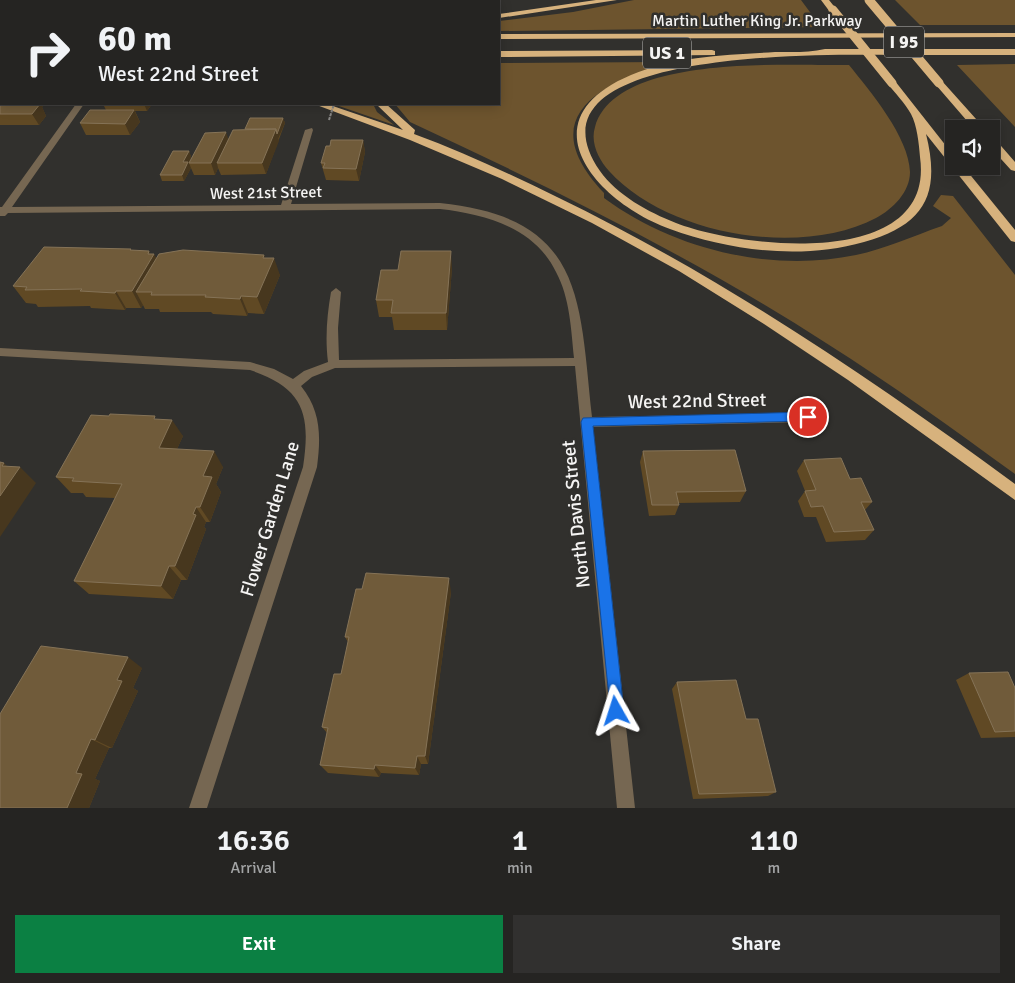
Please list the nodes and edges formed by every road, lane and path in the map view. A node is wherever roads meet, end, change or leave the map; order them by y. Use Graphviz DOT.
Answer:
graph roads {
  1 [pos="613,0"];
  2 [pos="825,0"];
  3 [pos="869,0"];
  4 [pos="500,16"];
  5 [pos="1015,35"];
  6 [pos="501,38"];
  7 [pos="835,52"];
  8 [pos="1015,52"];
  9 [pos="500,54"];
  10 [pos="79,105"];
  11 [pos="323,105"];
  12 [pos="334,105"];
  13 [pos="382,105"];
  14 [pos="916,117"];
  15 [pos="329,120"];
  16 [pos="972,120"];
  17 [pos="309,130"];
  18 [pos="1000,151"];
  19 [pos="945,152"];
  20 [pos="455,153"];
  21 [pos="1015,168"];
  22 [pos="964,175"];
  23 [pos="285,208"];
  24 [pos="2,212"];
  25 [pos="526,233"];
  26 [pos="1015,238"];
  27 [pos="336,292"];
  28 [pos="0,352"];
  29 [pos="580,362"];
  30 [pos="334,364"];
  31 [pos="294,385"];
  32 [pos="808,417"];
  33 [pos="587,422"];
  34 [pos="1015,494"];
  35 [pos="198,808"];
  36 [pos="626,808"];
  1 -- 4 [label="highway"];
  2 -- 14 [label="highway, I 95, bridge"];
  3 -- 16 [label="highway, I 95, bridge"];
  5 -- 6 [label="highway, Martin Luther King Jr. Parkway / US 1"];
  7 -- 8 [label="highway, Martin Luther King Jr. Parkway / US 1"];
  7 -- 9 [label="highway, Martin Luther King Jr. Parkway / US 1"];
  7 -- 14 [label="highway"];
  10 -- 24 [label="street"];
  11 -- 20 [label="highway"];
  12 -- 15 [label="path, bridge"];
  13 -- 20 [label="highway"];
  14 -- 19 [label="highway, I 95"];
  17 -- 23 [label="street"];
  18 -- 21 [label="highway"];
  20 -- 34 [label="highway"];
  22 -- 26 [label="highway"];
  23 -- 24 [label="street, West 21st Street"];
  23 -- 25 [label="street, West 21st Street"];
  25 -- 29 [label="street, North Davis Street"];
  27 -- 30 [label="street"];
  28 -- 31 [label="street, Flower Garden Lane"];
  29 -- 30 [label="street"];
  29 -- 33 [label="street, North Davis Street"];
  30 -- 31 [label="street"];
  31 -- 35 [label="street, Flower Garden Lane"];
  32 -- 33 [label="street, West 22nd Street"];
  33 -- 36 [label="street, North Davis Street"];
}
